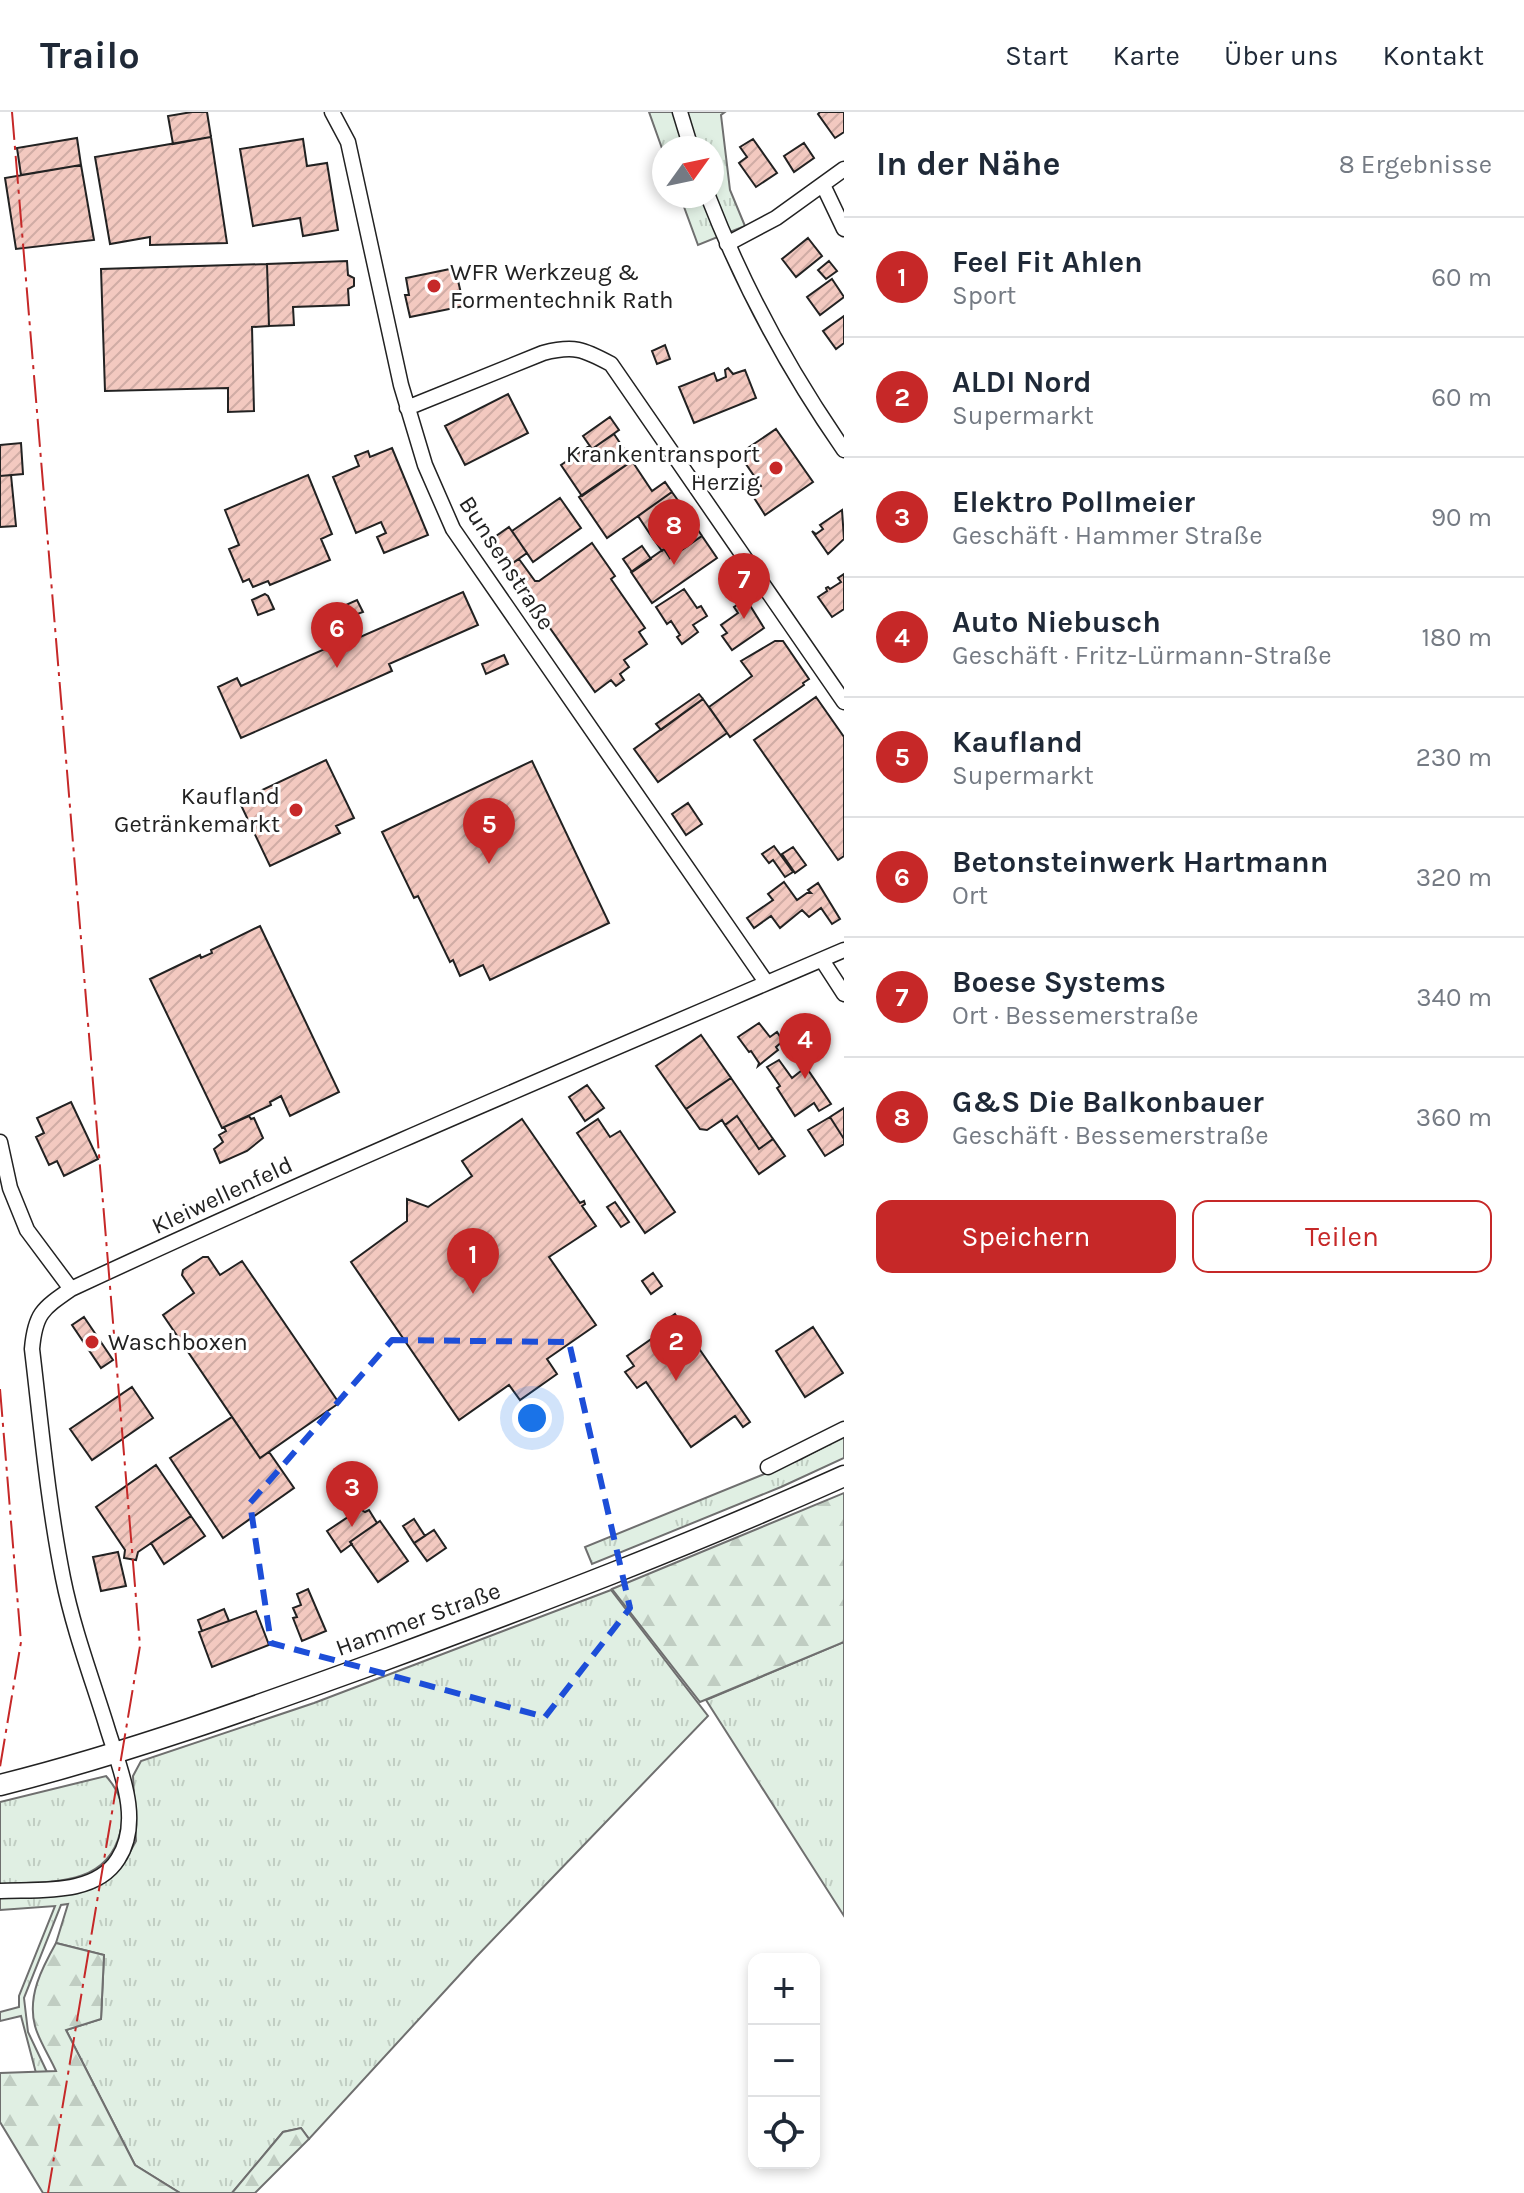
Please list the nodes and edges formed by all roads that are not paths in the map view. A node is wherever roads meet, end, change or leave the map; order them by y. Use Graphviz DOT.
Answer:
graph roads {
  1 [pos="332,112"];
  2 [pos="680,112"];
  3 [pos="687,136"];
  4 [pos="844,169"];
  5 [pos="823,185"];
  6 [pos="713,208"];
  7 [pos="844,229"];
  8 [pos="727,244"];
  9 [pos="407,408"];
  10 [pos="844,450"];
  11 [pos="844,702"];
  12 [pos="844,950"];
  13 [pos="822,960"];
  14 [pos="766,982"];
  15 [pos="844,994"];
  16 [pos="0,1142"];
  17 [pos="71,1289"];
  18 [pos="844,1429"];
  19 [pos="768,1467"];
  20 [pos="844,1476"];
  21 [pos="115,1754"];
  22 [pos="0,1785"];
  23 [pos="0,1891"];
  1 -- 9 [label="street, Bunsenstraße"];
  2 -- 3 [label="street"];
  4 -- 5 [label="street"];
  5 -- 7 [label="street"];
  5 -- 8 [label="street"];
  6 -- 8 [label="street"];
  8 -- 10 [label="street"];
  9 -- 11 [label="street"];
  9 -- 14 [label="street, Bunsenstraße"];
  12 -- 13 [label="street, Kleiwellenfeld"];
  13 -- 14 [label="street, Kleiwellenfeld"];
  13 -- 15 [label="street"];
  14 -- 17 [label="street, Kleiwellenfeld"];
  16 -- 17 [label="street"];
  17 -- 21 [label="street, Kleiwellenfeld"];
  18 -- 19 [label="street"];
  20 -- 21 [label="main road, Hammer Straße"];
  21 -- 22 [label="main road, Hammer Straße"];
  21 -- 23 [label="street, Kleiwellenfeld"];
}
